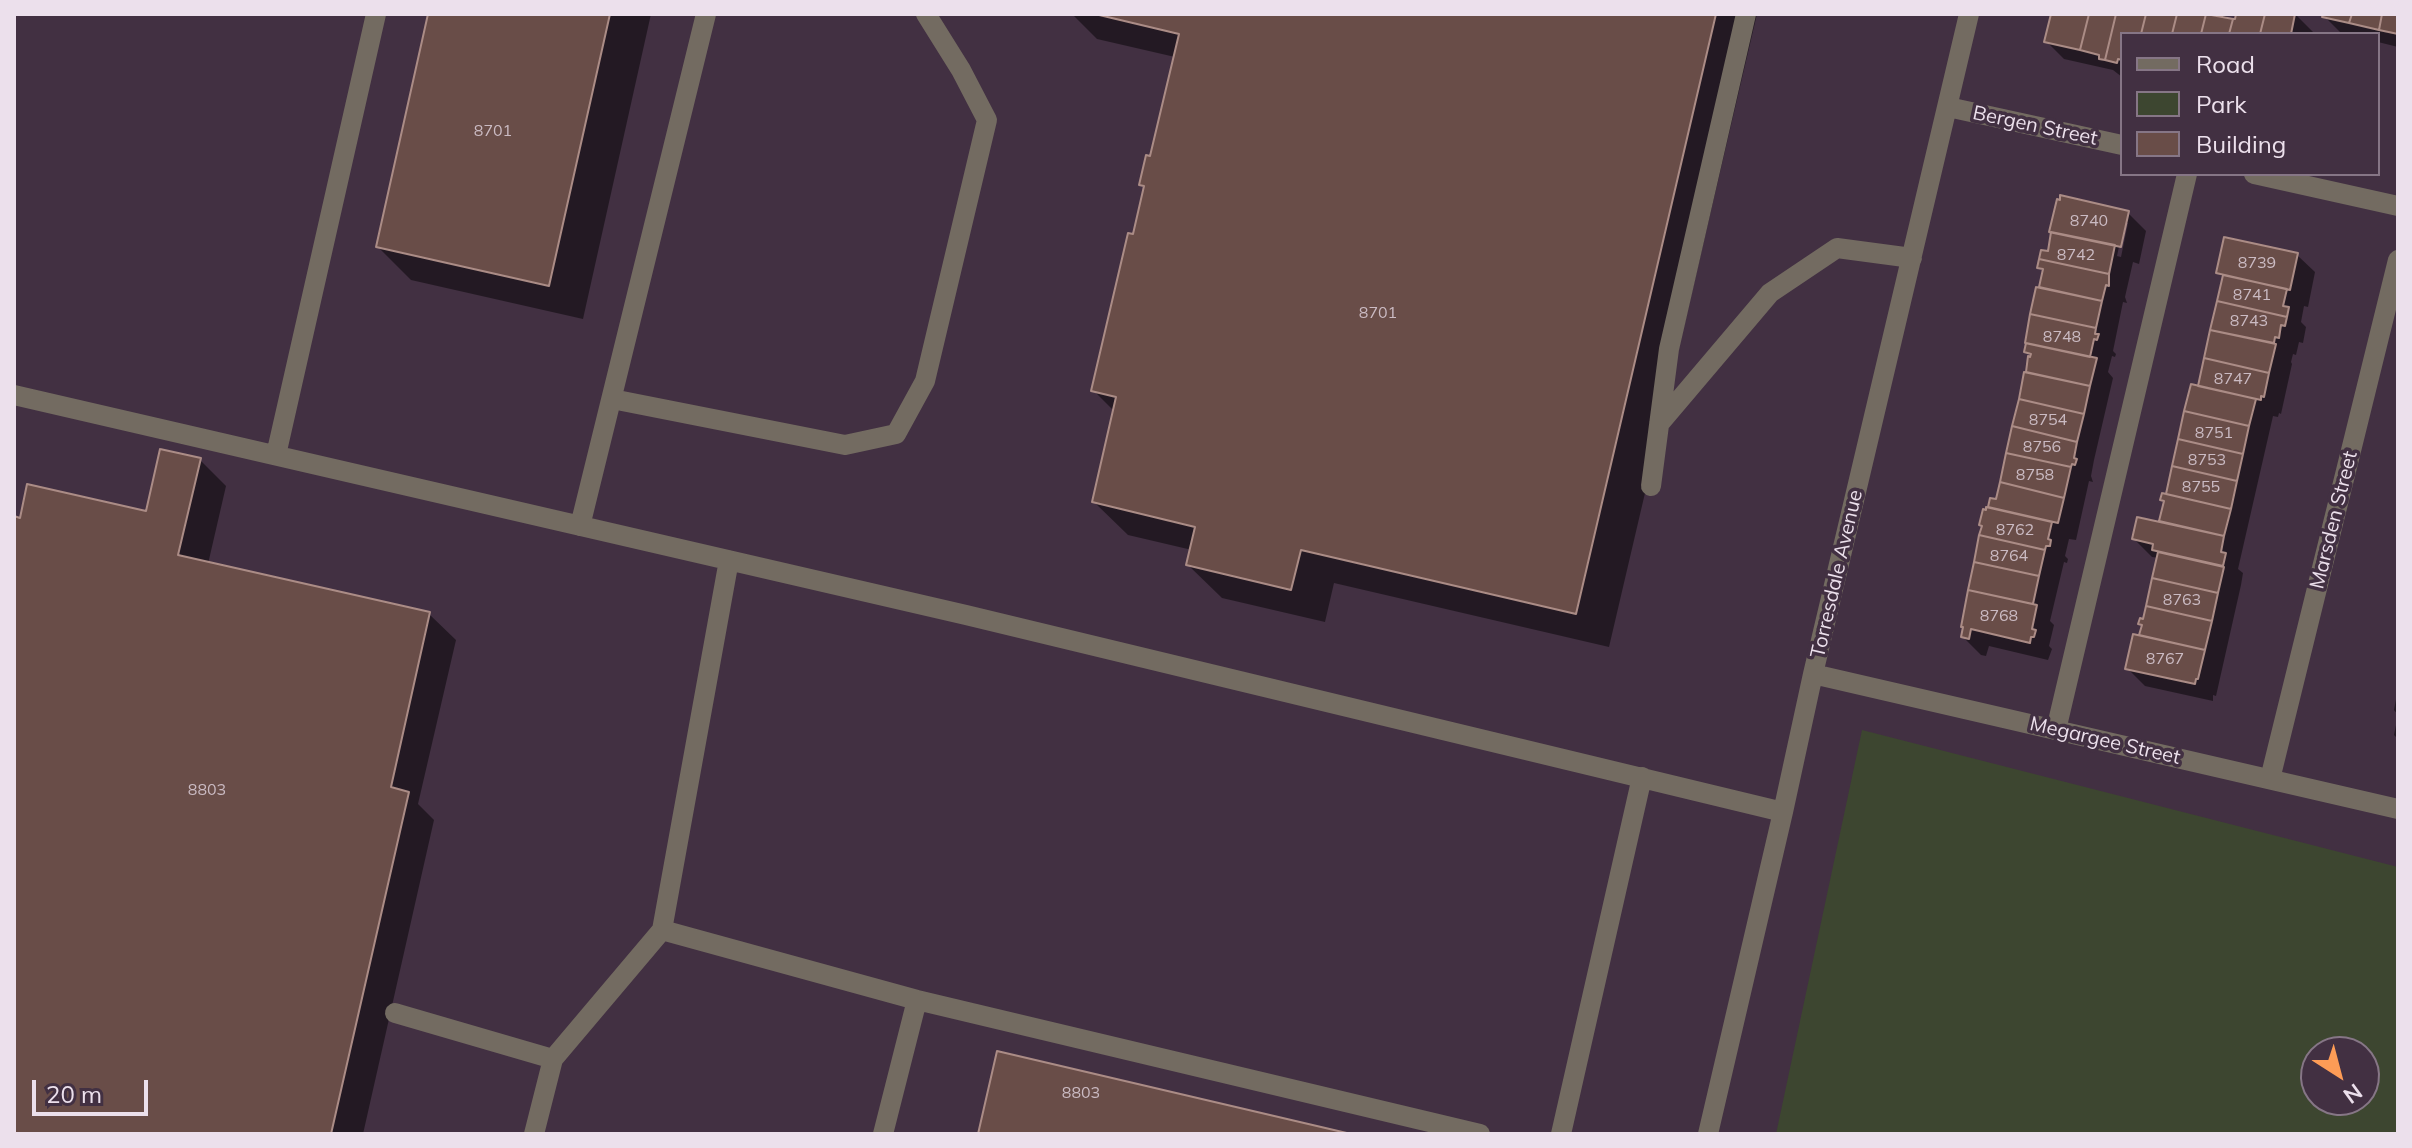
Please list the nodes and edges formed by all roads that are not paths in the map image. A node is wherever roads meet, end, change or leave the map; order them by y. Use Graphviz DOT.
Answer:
graph roads {
  1 [pos="376,14"];
  2 [pos="706,14"];
  3 [pos="926,14"];
  4 [pos="1746,14"];
  5 [pos="1969,14"];
  6 [pos="1948,107"];
  7 [pos="2120,145"];
  8 [pos="2187,176"];
  9 [pos="2263,176"];
  10 [pos="2398,206"];
  11 [pos="1912,258"];
  12 [pos="2398,260"];
  13 [pos="14,395"];
  14 [pos="612,399"];
  15 [pos="1658,425"];
  16 [pos="276,455"];
  17 [pos="1651,486"];
  18 [pos="580,526"];
  19 [pos="729,560"];
  20 [pos="1813,674"];
  21 [pos="2056,730"];
  22 [pos="1642,777"];
  23 [pos="2270,779"];
  24 [pos="2398,809"];
  25 [pos="1783,812"];
  26 [pos="662,930"];
  27 [pos="917,1000"];
  28 [pos="395,1013"];
  29 [pos="553,1059"];
  30 [pos="534,1134"];
  31 [pos="883,1134"];
  32 [pos="1480,1134"];
  33 [pos="1561,1134"];
  34 [pos="1708,1134"];
  1 -- 16 [label="street"];
  2 -- 14 [label="street"];
  3 -- 14 [label="street"];
  4 -- 15 [label="street"];
  5 -- 6 [label="street, Torresdale Avenue"];
  6 -- 7 [label="street, Bergen Street"];
  6 -- 11 [label="street, Torresdale Avenue"];
  8 -- 21 [label="street"];
  9 -- 10 [label="street"];
  11 -- 15 [label="street"];
  11 -- 20 [label="street, Torresdale Avenue"];
  12 -- 23 [label="street, Marsden Street"];
  13 -- 16 [label="street"];
  14 -- 18 [label="street"];
  15 -- 17 [label="street"];
  16 -- 18 [label="street"];
  18 -- 19 [label="street"];
  19 -- 22 [label="street"];
  19 -- 26 [label="street"];
  20 -- 21 [label="street, Megargee Street"];
  20 -- 25 [label="street, Torresdale Avenue"];
  21 -- 23 [label="street, Megargee Street"];
  22 -- 25 [label="street"];
  22 -- 33 [label="street"];
  23 -- 24 [label="street, Megargee Street"];
  25 -- 34 [label="street, Torresdale Avenue"];
  26 -- 27 [label="street"];
  26 -- 29 [label="street"];
  27 -- 31 [label="street"];
  27 -- 32 [label="street"];
  28 -- 29 [label="street"];
  29 -- 30 [label="street"];
}
